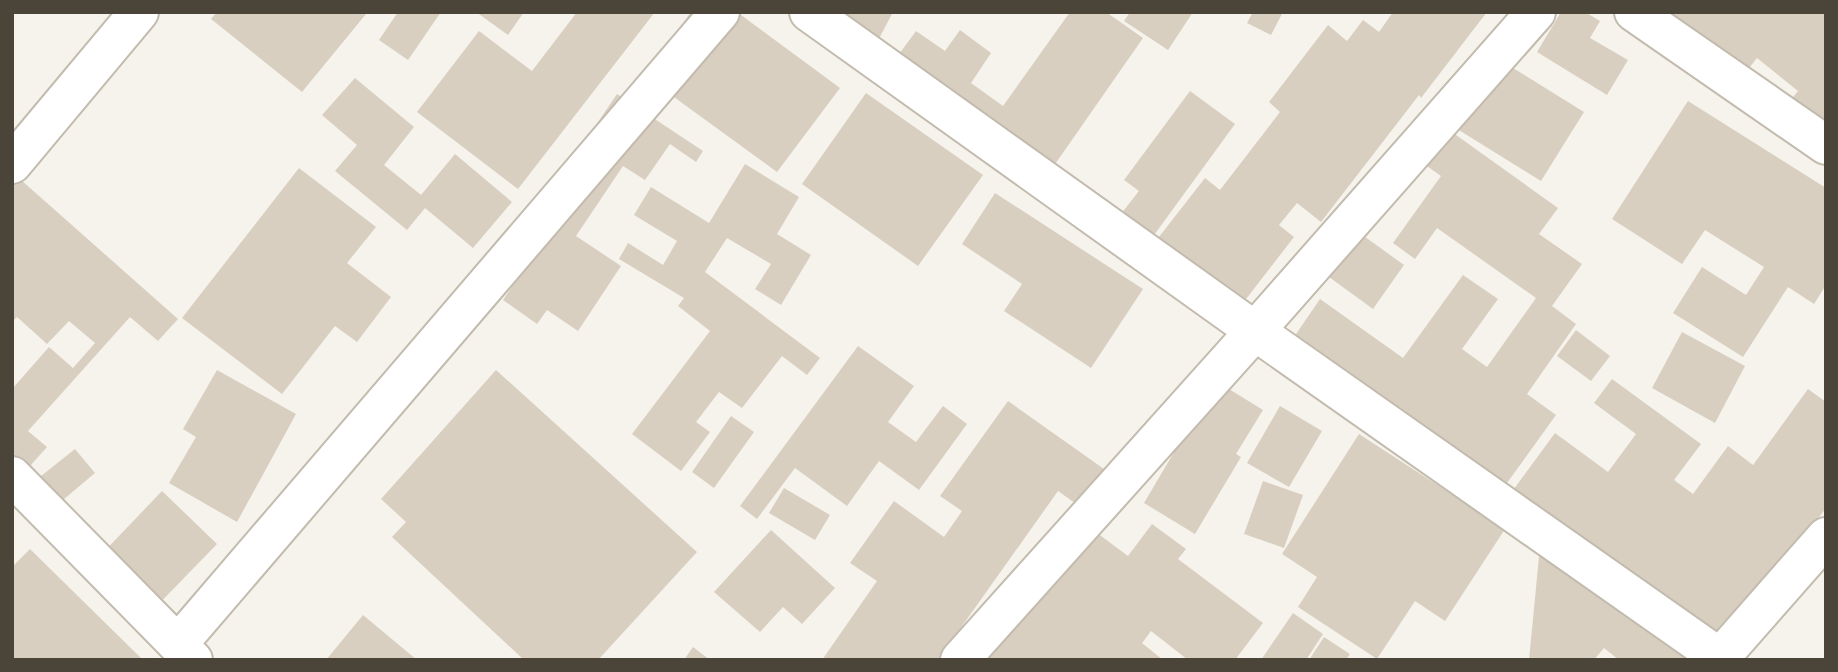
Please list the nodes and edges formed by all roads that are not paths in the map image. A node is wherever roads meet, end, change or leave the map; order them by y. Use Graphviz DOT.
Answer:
graph roads {
  1 [pos="139,12"];
  2 [pos="720,12"];
  3 [pos="809,12"];
  4 [pos="1536,12"];
  5 [pos="1634,12"];
  6 [pos="1826,145"];
  7 [pos="12,164"];
  8 [pos="1255,331"];
  9 [pos="12,476"];
  10 [pos="1826,537"];
  11 [pos="185,652"];
  12 [pos="1720,659"];
  13 [pos="960,660"];
  1 -- 7 [label="street"];
  2 -- 11 [label="street"];
  3 -- 8 [label="street"];
  4 -- 8 [label="street"];
  5 -- 6 [label="street"];
  8 -- 12 [label="street"];
  8 -- 13 [label="street"];
  9 -- 11 [label="street"];
  10 -- 12 [label="street"];
}
